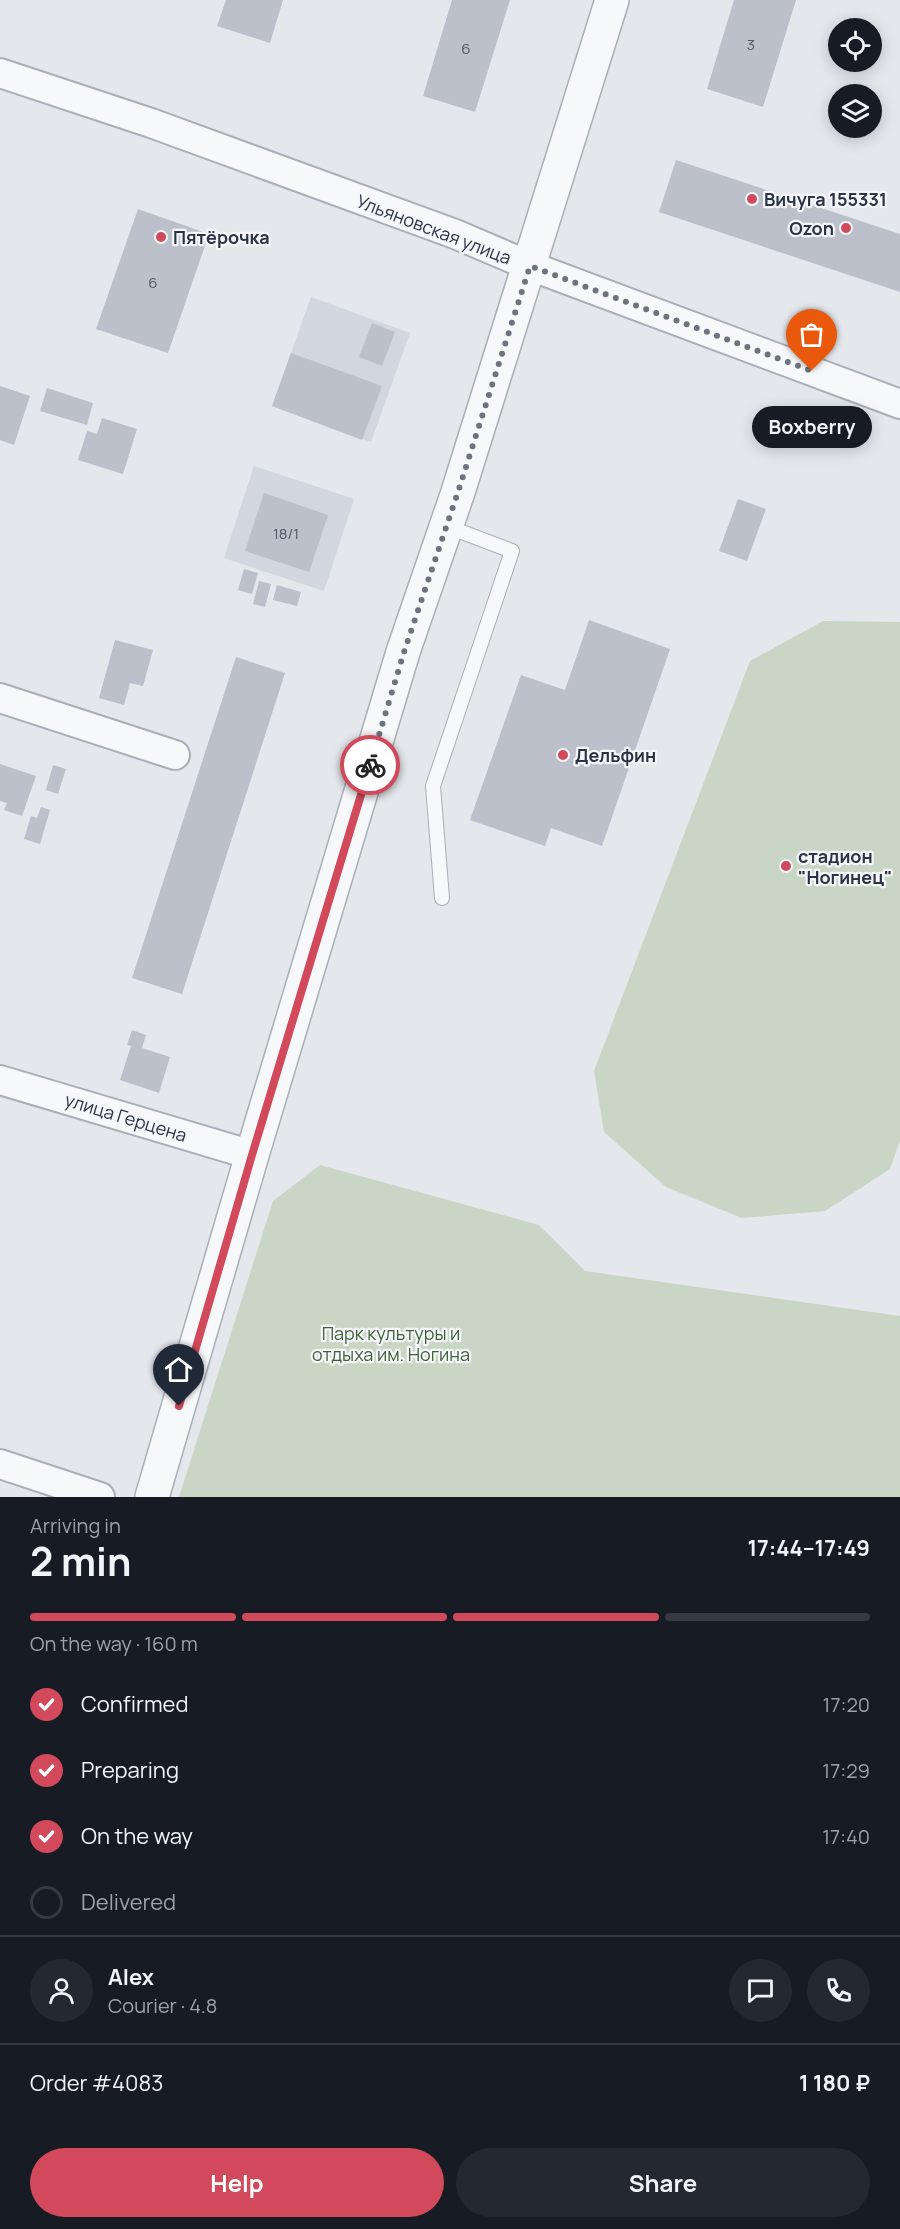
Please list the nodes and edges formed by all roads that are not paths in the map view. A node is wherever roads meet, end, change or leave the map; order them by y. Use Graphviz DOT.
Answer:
graph roads {
  1 [pos="612,0"];
  2 [pos="0,73"];
  3 [pos="530,266"];
  4 [pos="900,404"];
  5 [pos="446,526"];
  6 [pos="0,698"];
  7 [pos="175,755"];
  8 [pos="442,898"];
  9 [pos="0,1080"];
  10 [pos="252,1155"];
  11 [pos="0,1464"];
  12 [pos="100,1497"];
  13 [pos="152,1497"];
  1 -- 3 [label="street"];
  2 -- 3 [label="street, Ульяновская улица"];
  3 -- 4 [label="street, Ульяновская улица"];
  3 -- 5 [label="street"];
  5 -- 8 [label="lane"];
  5 -- 10 [label="street"];
  6 -- 7 [label="street"];
  9 -- 10 [label="street, улица Герцена"];
  10 -- 13 [label="street"];
  11 -- 12 [label="street"];
}
